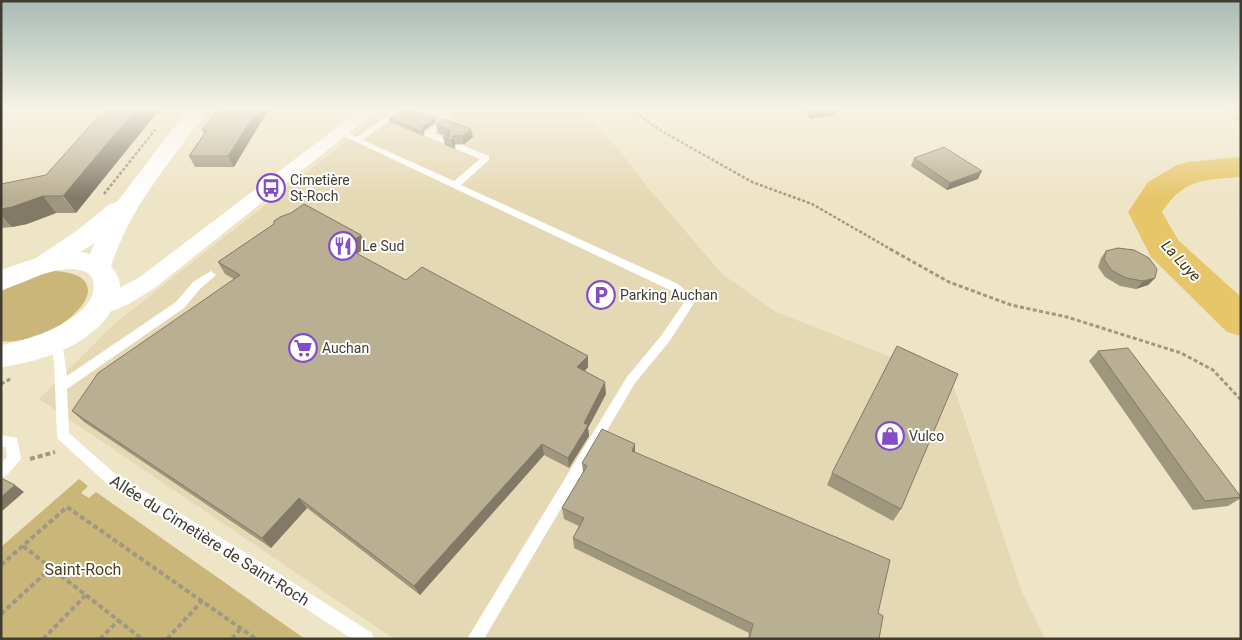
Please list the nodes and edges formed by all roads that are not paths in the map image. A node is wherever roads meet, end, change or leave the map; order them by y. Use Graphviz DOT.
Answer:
graph roads {
  1 [pos="176,139"];
  2 [pos="346,139"];
  3 [pos="356,139"];
  4 [pos="441,139"];
  5 [pos="446,141"];
  6 [pos="459,147"];
  7 [pos="455,185"];
  8 [pos="136,192"];
  9 [pos="45,263"];
  10 [pos="166,268"];
  11 [pos="102,273"];
  12 [pos="211,275"];
  13 [pos="1,281"];
  14 [pos="99,306"];
  15 [pos="56,341"];
  16 [pos="9,358"];
  17 [pos="62,386"];
  18 [pos="1,441"];
  19 [pos="1,472"];
  20 [pos="366,639"];
  21 [pos="475,639"];
  1 -- 8 [label="main road"];
  2 -- 10 [label="street"];
  3 -- 7 [label="lane"];
  4 -- 5 [label="lane"];
  6 -- 7 [label="lane"];
  7 -- 21 [label="lane"];
  8 -- 9 [label="main road"];
  8 -- 11 [label="main road"];
  9 -- 11 [label="main road"];
  9 -- 13 [label="main road"];
  10 -- 11 [label="street"];
  10 -- 14 [label="street"];
  11 -- 14 [label="main road"];
  12 -- 17 [label="lane"];
  14 -- 15 [label="main road"];
  15 -- 16 [label="main road"];
  15 -- 17 [label="lane, Allée du Cimetière de Saint-Roch"];
  17 -- 20 [label="lane, Allée du Cimetière de Saint-Roch"];
  18 -- 19 [label="lane"];
}
